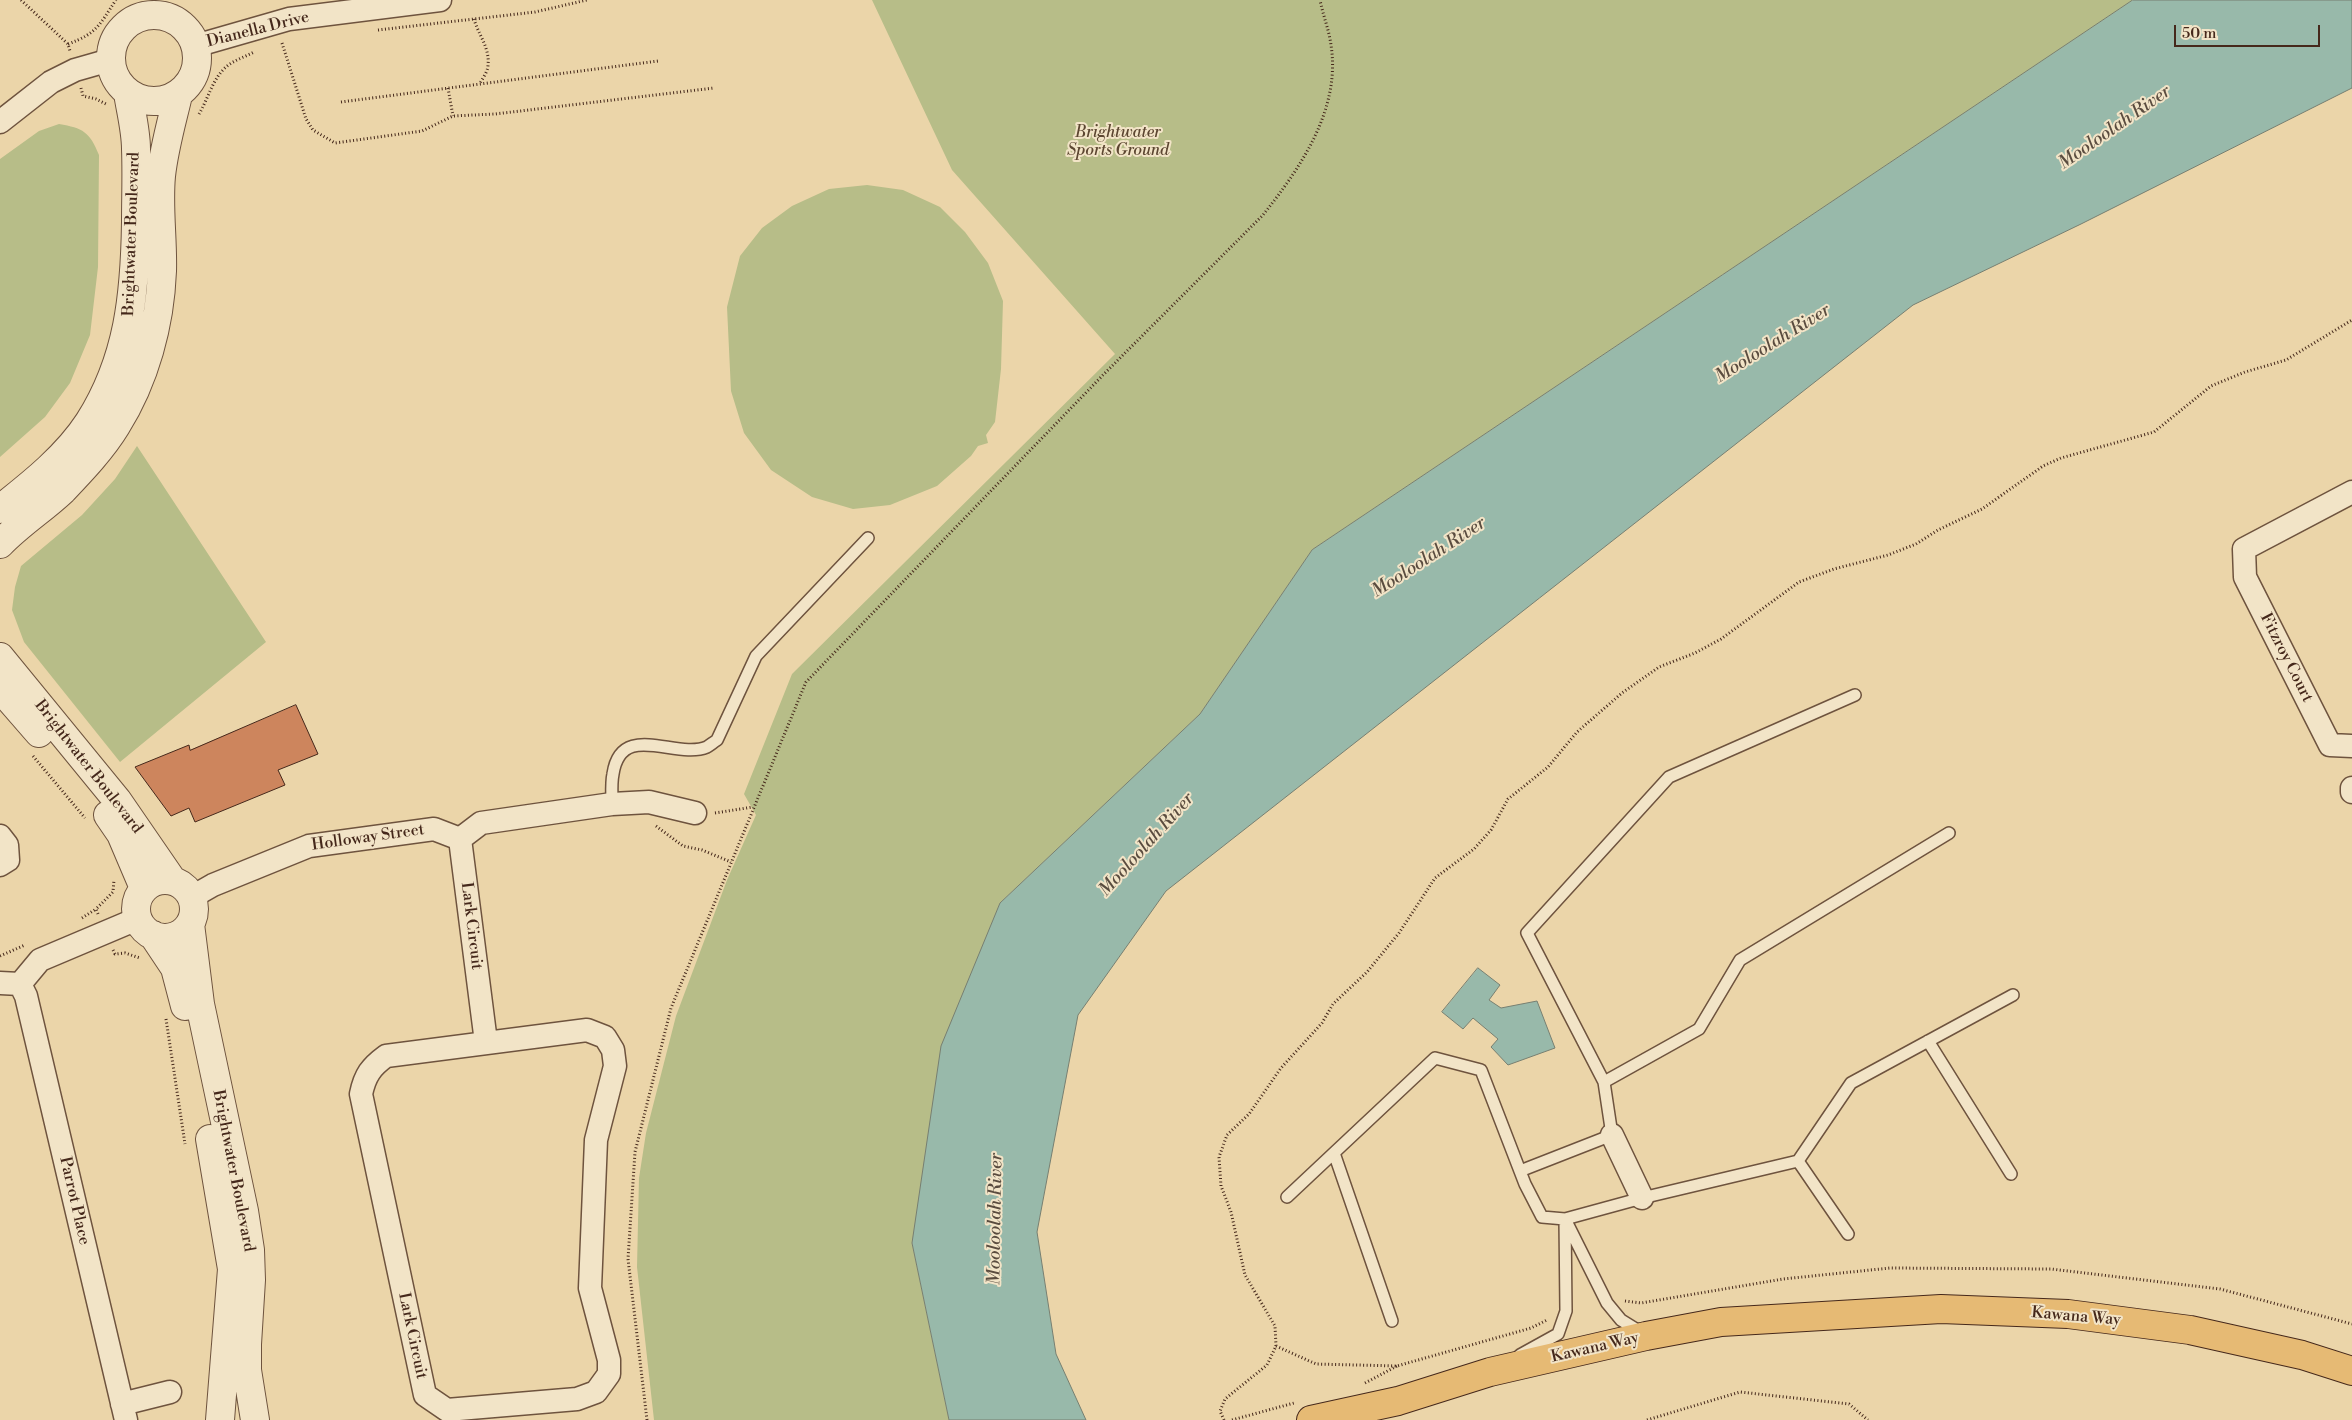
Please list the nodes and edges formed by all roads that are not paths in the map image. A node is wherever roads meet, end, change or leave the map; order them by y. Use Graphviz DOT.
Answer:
graph roads {
  1 [pos="440,0"];
  2 [pos="128,7"];
  3 [pos="174,11"];
  4 [pos="195,46"];
  5 [pos="110,60"];
  6 [pos="178,94"];
  7 [pos="119,101"];
  8 [pos="0,122"];
  9 [pos="2352,492"];
  10 [pos="0,509"];
  11 [pos="868,538"];
  12 [pos="0,544"];
  13 [pos="0,657"];
  14 [pos="0,688"];
  15 [pos="1855,695"];
  16 [pos="2352,746"];
  17 [pos="612,804"];
  18 [pos="695,813"];
  19 [pos="1949,834"];
  20 [pos="0,836"];
  21 [pos="460,839"];
  22 [pos="0,865"];
  23 [pos="144,888"];
  24 [pos="182,888"];
  25 [pos="190,924"];
  26 [pos="145,927"];
  27 [pos="10,983"];
  28 [pos="2013,995"];
  29 [pos="1928,1041"];
  30 [pos="486,1042"];
  31 [pos="1604,1082"];
  32 [pos="1612,1134"];
  33 [pos="1334,1153"];
  34 [pos="1798,1161"];
  35 [pos="1520,1171"];
  36 [pos="2011,1174"];
  37 [pos="1287,1197"];
  38 [pos="1642,1198"];
  39 [pos="1565,1219"];
  40 [pos="1848,1234"];
  41 [pos="1796,1318"];
  42 [pos="1392,1321"];
  43 [pos="1646,1336"];
  44 [pos="2352,1370"];
  45 [pos="1490,1372"];
  46 [pos="170,1392"];
  47 [pos="1398,1401"];
  48 [pos="124,1412"];
  49 [pos="220,1420"];
  50 [pos="255,1420"];
  51 [pos="1311,1420"];
  1 -- 4 [label="street, Dianella Drive"];
  2 -- 3 [label="street"];
  2 -- 5 [label="street"];
  3 -- 4 [label="street"];
  4 -- 6 [label="street"];
  5 -- 7 [label="street"];
  5 -- 8 [label="street"];
  6 -- 7 [label="street"];
  6 -- 12 [label="street, Brightwater Boulevard"];
  7 -- 10 [label="street, Brightwater Boulevard"];
  9 -- 16 [label="street, Fitzroy Court"];
  11 -- 17 [label="lane"];
  13 -- 24 [label="street, Brightwater Boulevard"];
  14 -- 23 [label="street, Brightwater Boulevard"];
  15 -- 31 [label="lane"];
  17 -- 18 [label="street"];
  17 -- 21 [label="street"];
  19 -- 31 [label="lane"];
  20 -- 22 [label="street"];
  21 -- 24 [label="street, Holloway Street"];
  21 -- 30 [label="street, Lark Circuit"];
  23 -- 24 [label="street"];
  23 -- 26 [label="street"];
  24 -- 25 [label="street"];
  25 -- 26 [label="street"];
  25 -- 50 [label="street, Brightwater Boulevard"];
  26 -- 27 [label="street"];
  26 -- 49 [label="street, Brightwater Boulevard"];
  27 -- 48 [label="street, Parrot Place"];
  28 -- 29 [label="lane"];
  29 -- 34 [label="lane"];
  29 -- 36 [label="lane"];
  30 -- 30 [label="street, Lark Circuit"];
  31 -- 32 [label="lane"];
  32 -- 35 [label="lane"];
  32 -- 38 [label="street"];
  33 -- 35 [label="lane"];
  33 -- 37 [label="lane"];
  33 -- 42 [label="lane"];
  34 -- 38 [label="lane"];
  34 -- 40 [label="lane"];
  35 -- 39 [label="lane"];
  38 -- 39 [label="lane"];
  39 -- 43 [label="lane"];
  39 -- 45 [label="lane"];
  41 -- 43 [label="main road, Kawana Way"];
  41 -- 44 [label="main road, Kawana Way"];
  41 -- 47 [label="main road, Kawana Way"];
  43 -- 45 [label="main road, Kawana Way"];
  45 -- 47 [label="main road, Kawana Way"];
  46 -- 48 [label="street"];
  47 -- 51 [label="main road, Kawana Way"];
}
